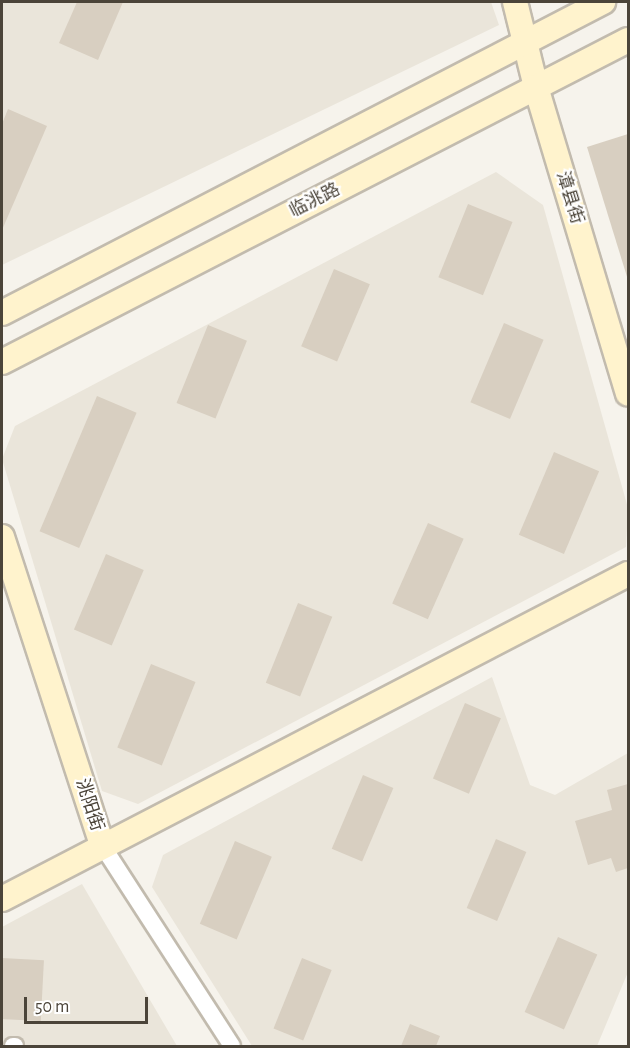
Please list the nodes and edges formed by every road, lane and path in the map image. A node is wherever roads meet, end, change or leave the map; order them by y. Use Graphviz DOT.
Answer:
graph roads {
  1 [pos="515,2"];
  2 [pos="603,2"];
  3 [pos="527,40"];
  4 [pos="628,40"];
  5 [pos="536,87"];
  6 [pos="2,313"];
  7 [pos="2,362"];
  8 [pos="628,394"];
  9 [pos="2,537"];
  10 [pos="628,574"];
  11 [pos="102,845"];
  12 [pos="2,899"];
  13 [pos="232,1047"];
  1 -- 3 [label="street, 漳县街"];
  2 -- 3 [label="street"];
  3 -- 5 [label="street, 漳县街"];
  3 -- 6 [label="street"];
  4 -- 5 [label="street, 临洮路"];
  5 -- 7 [label="street, 临洮路"];
  5 -- 8 [label="street, 漳县街"];
  9 -- 11 [label="street, 洮阳街"];
  10 -- 11 [label="street"];
  11 -- 12 [label="street"];
  11 -- 13 [label="street, 洮阳街"];
}
